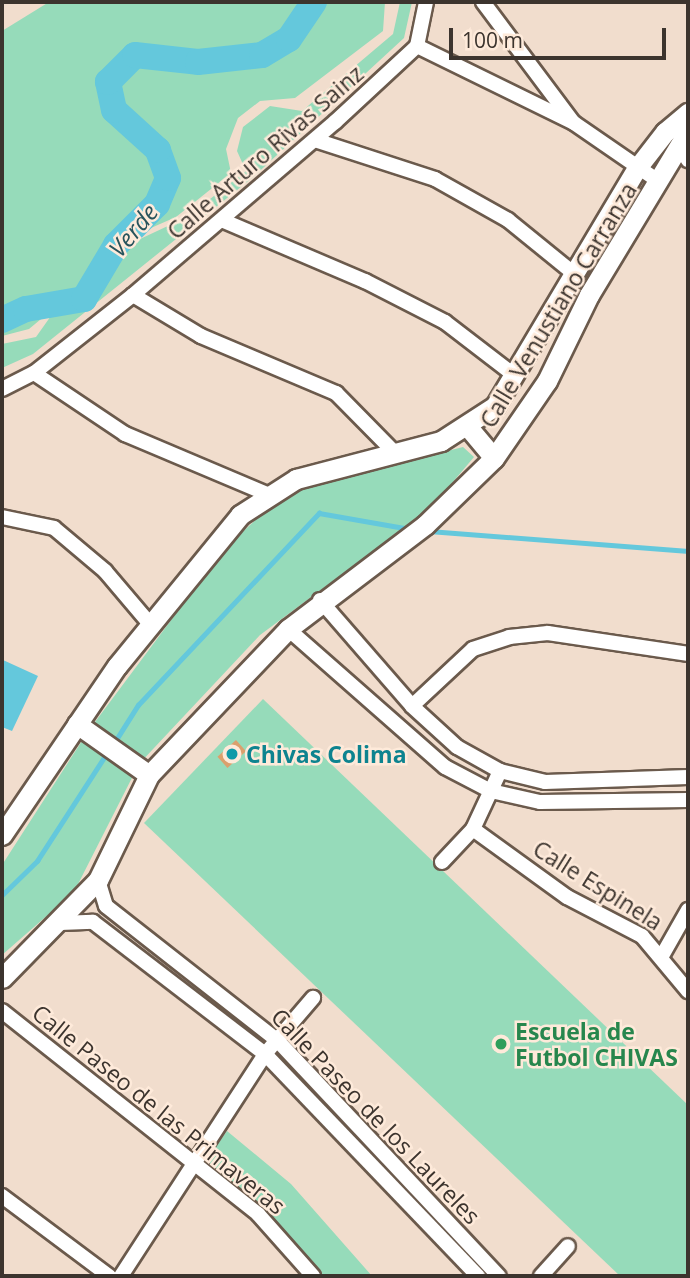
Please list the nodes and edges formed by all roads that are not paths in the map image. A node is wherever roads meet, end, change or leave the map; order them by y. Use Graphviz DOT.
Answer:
graph roads {
  1 [pos="426,2"];
  2 [pos="483,2"];
  3 [pos="417,46"];
  4 [pos="688,113"];
  5 [pos="574,123"];
  6 [pos="315,140"];
  7 [pos="687,146"];
  8 [pos="637,168"];
  9 [pos="660,182"];
  10 [pos="224,221"];
  11 [pos="572,272"];
  12 [pos="133,295"];
  13 [pos="34,373"];
  14 [pos="514,375"];
  15 [pos="2,389"];
  16 [pos="468,427"];
  17 [pos="394,452"];
  18 [pos="494,458"];
  19 [pos="267,494"];
  20 [pos="2,517"];
  21 [pos="320,600"];
  22 [pos="150,624"];
  23 [pos="288,629"];
  24 [pos="688,654"];
  25 [pos="412,706"];
  26 [pos="77,724"];
  27 [pos="500,771"];
  28 [pos="149,775"];
  29 [pos="688,777"];
  30 [pos="491,791"];
  31 [pos="688,800"];
  32 [pos="473,830"];
  33 [pos="2,835"];
  34 [pos="442,862"];
  35 [pos="98,880"];
  36 [pos="688,910"];
  37 [pos="60,923"];
  38 [pos="663,954"];
  39 [pos="2,978"];
  40 [pos="688,991"];
  41 [pos="313,998"];
  42 [pos="2,1010"];
  43 [pos="277,1040"];
  44 [pos="265,1054"];
  45 [pos="195,1162"];
  46 [pos="2,1196"];
  47 [pos="568,1246"];
  48 [pos="109,1276"];
  49 [pos="121,1276"];
  50 [pos="313,1276"];
  51 [pos="478,1276"];
  52 [pos="499,1276"];
  53 [pos="541,1276"];
  1 -- 3 [label="street"];
  2 -- 5 [label="street"];
  3 -- 5 [label="street"];
  3 -- 6 [label="street, Calle Arturo Rivas Sainz"];
  4 -- 8 [label="street, Calle Venustiano Carranza"];
  5 -- 8 [label="street"];
  6 -- 10 [label="street, Calle Arturo Rivas Sainz"];
  6 -- 11 [label="street"];
  7 -- 9 [label="street, Calle Venustiano Carranza"];
  8 -- 9 [label="street"];
  8 -- 11 [label="street, Calle Venustiano Carranza"];
  9 -- 18 [label="street, Calle Venustiano Carranza"];
  10 -- 12 [label="street, Calle Arturo Rivas Sainz"];
  10 -- 14 [label="street"];
  11 -- 14 [label="street, Calle Venustiano Carranza"];
  12 -- 13 [label="street, Calle Arturo Rivas Sainz"];
  12 -- 17 [label="street"];
  13 -- 15 [label="street, Calle Arturo Rivas Sainz"];
  13 -- 19 [label="street"];
  14 -- 16 [label="street, Calle Venustiano Carranza"];
  16 -- 17 [label="street, Calle Venustiano Carranza"];
  16 -- 18 [label="street"];
  17 -- 19 [label="street, Calle Venustiano Carranza"];
  18 -- 21 [label="street, Calle Venustiano Carranza"];
  19 -- 22 [label="street, Calle Venustiano Carranza"];
  20 -- 22 [label="street"];
  21 -- 23 [label="street, Calle Venustiano Carranza"];
  21 -- 25 [label="street"];
  22 -- 26 [label="street, Calle Venustiano Carranza"];
  23 -- 28 [label="street, Calle Venustiano Carranza"];
  23 -- 30 [label="street"];
  24 -- 25 [label="street"];
  25 -- 27 [label="street"];
  26 -- 28 [label="street"];
  26 -- 33 [label="street, Calle Venustiano Carranza"];
  27 -- 29 [label="street"];
  27 -- 30 [label="street"];
  28 -- 35 [label="street, Calle Venustiano Carranza"];
  30 -- 31 [label="street"];
  30 -- 32 [label="street"];
  32 -- 34 [label="street"];
  32 -- 38 [label="street, Calle Espinela"];
  35 -- 37 [label="street, Calle Venustiano Carranza"];
  35 -- 43 [label="street, Calle Paseo de los Laureles"];
  36 -- 38 [label="street"];
  37 -- 39 [label="street, Calle Venustiano Carranza"];
  37 -- 44 [label="street, Calle Paseo de los Laureles"];
  38 -- 40 [label="street, Calle Espinela"];
  41 -- 43 [label="street"];
  42 -- 45 [label="street, Calle Paseo de las Primaveras"];
  43 -- 44 [label="street"];
  43 -- 52 [label="street, Calle Paseo de los Laureles"];
  44 -- 45 [label="street"];
  44 -- 51 [label="street, Calle Paseo de los Laureles"];
  45 -- 49 [label="street"];
  45 -- 50 [label="street, Calle Paseo de las Primaveras"];
  46 -- 48 [label="street"];
  47 -- 53 [label="street"];
}
